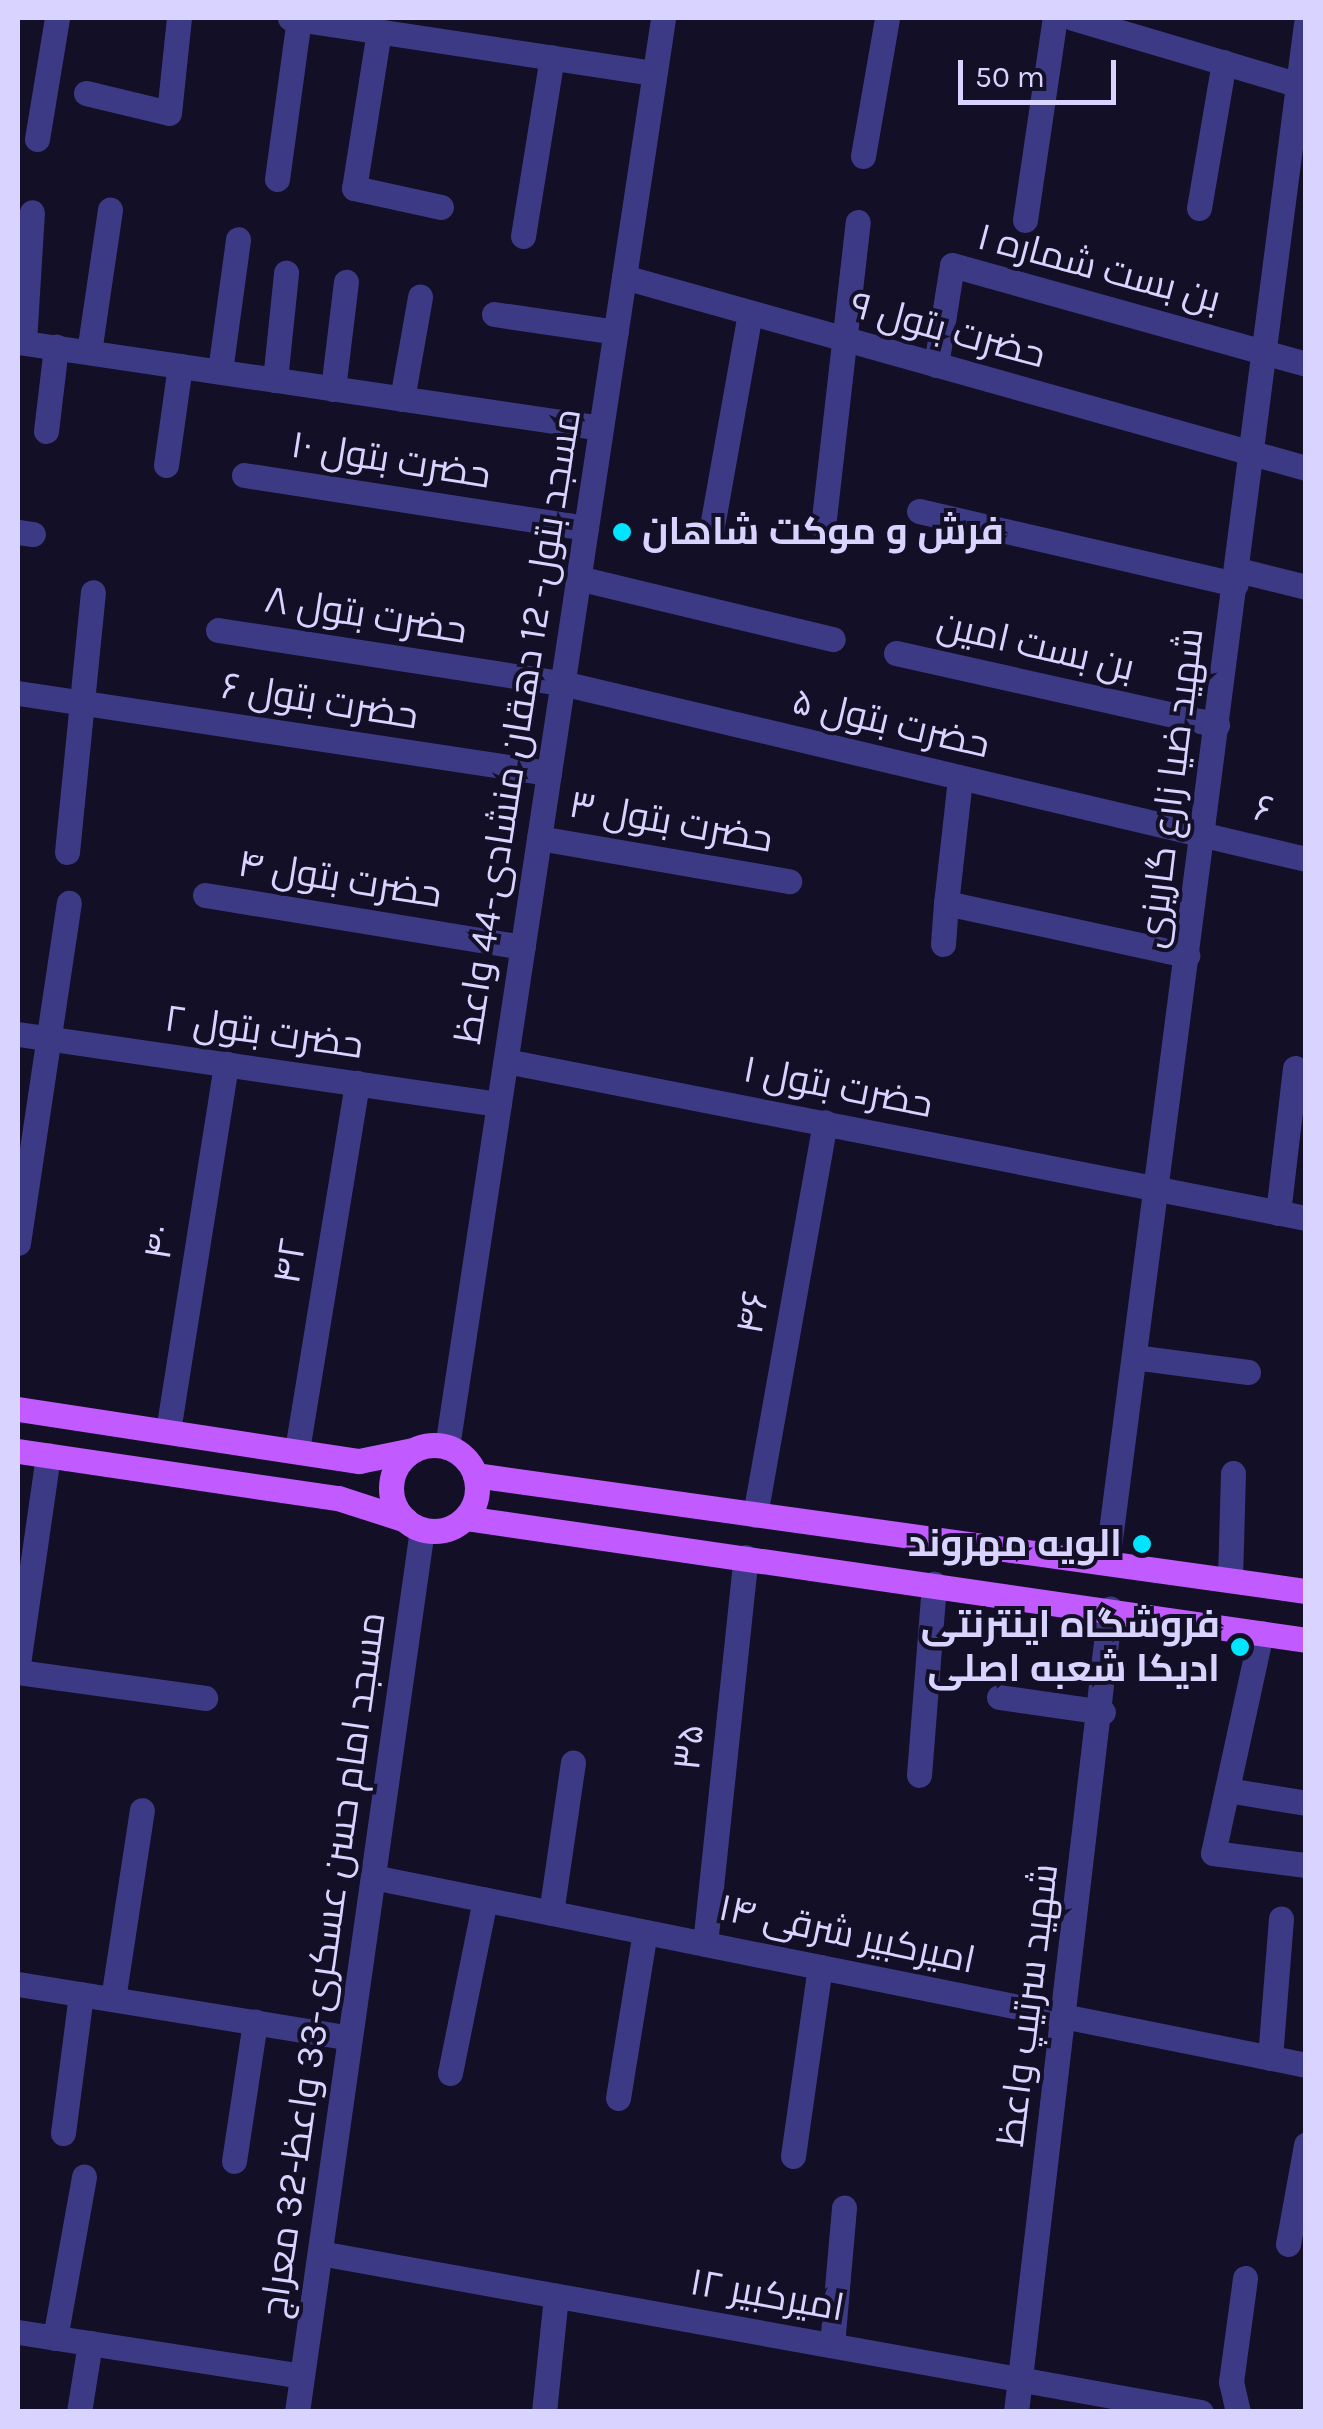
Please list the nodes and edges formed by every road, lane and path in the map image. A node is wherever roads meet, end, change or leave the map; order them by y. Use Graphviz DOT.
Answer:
graph roads {
  1 [pos="57,18"];
  2 [pos="179,18"];
  3 [pos="290,18"];
  4 [pos="663,18"];
  5 [pos="887,18"];
  6 [pos="1072,18"];
  7 [pos="299,19"];
  8 [pos="1306,24"];
  9 [pos="379,31"];
  10 [pos="552,57"];
  11 [pos="1224,62"];
  12 [pos="654,73"];
  13 [pos="1302,85"];
  14 [pos="86,93"];
  15 [pos="36,140"];
  16 [pos="863,156"];
  17 [pos="277,179"];
  18 [pos="442,207"];
  19 [pos="1199,208"];
  20 [pos="110,210"];
  21 [pos="32,212"];
  22 [pos="1025,220"];
  23 [pos="858,222"];
  24 [pos="522,236"];
  25 [pos="238,239"];
  26 [pos="286,273"];
  27 [pos="624,277"];
  28 [pos="346,282"];
  29 [pos="420,297"];
  30 [pos="494,314"];
  31 [pos="750,314"];
  32 [pos="616,332"];
  33 [pos="846,340"];
  34 [pos="21,342"];
  35 [pos="56,347"];
  36 [pos="89,352"];
  37 [pos="1265,352"];
  38 [pos="1306,364"];
  39 [pos="936,365"];
  40 [pos="180,366"];
  41 [pos="220,372"];
  42 [pos="275,380"];
  43 [pos="333,389"];
  44 [pos="402,399"];
  45 [pos="601,428"];
  46 [pos="46,431"];
  47 [pos="1253,453"];
  48 [pos="166,465"];
  49 [pos="1306,468"];
  50 [pos="244,475"];
  51 [pos="919,511"];
  52 [pos="823,527"];
  53 [pos="586,528"];
  54 [pos="711,532"];
  55 [pos="1237,577"];
  56 [pos="578,578"];
  57 [pos="1306,587"];
  58 [pos="93,592"];
  59 [pos="218,630"];
  60 [pos="833,640"];
  61 [pos="896,652"];
  62 [pos="562,683"];
  63 [pos="18,693"];
  64 [pos="81,703"];
  65 [pos="1218,725"];
  66 [pos="549,773"];
  67 [pos="960,779"];
  68 [pos="1204,831"];
  69 [pos="539,838"];
  70 [pos="67,852"];
  71 [pos="1306,859"];
  72 [pos="789,881"];
  73 [pos="204,895"];
  74 [pos="69,903"];
  75 [pos="946,903"];
  76 [pos="943,944"];
  77 [pos="522,947"];
  78 [pos="1187,955"];
  79 [pos="18,1034"];
  80 [pos="47,1038"];
  81 [pos="506,1061"];
  82 [pos="226,1064"];
  83 [pos="1296,1068"];
  84 [pos="357,1083"];
  85 [pos="499,1104"];
  86 [pos="825,1122"];
  87 [pos="1156,1188"];
  88 [pos="1278,1213"];
  89 [pos="1306,1218"];
  90 [pos="18,1243"];
  91 [pos="1134,1357"];
  92 [pos="1248,1372"];
  93 [pos="18,1409"];
  94 [pos="168,1431"];
  95 [pos="447,1446"];
  96 [pos="298,1450"];
  97 [pos="413,1450"];
  98 [pos="18,1451"];
  99 [pos="48,1455"];
  100 [pos="1233,1474"];
  101 [pos="475,1475"];
  102 [pos="755,1515"];
  103 [pos="465,1518"];
  104 [pos="414,1524"];
  105 [pos="746,1557"];
  106 [pos="1107,1562"];
  107 [pos="1230,1580"];
  108 [pos="934,1584"];
  109 [pos="1306,1592"];
  110 [pos="1110,1608"];
  111 [pos="1261,1633"];
  112 [pos="1306,1640"];
  113 [pos="18,1664"];
  114 [pos="18,1672"];
  115 [pos="998,1697"];
  116 [pos="206,1698"];
  117 [pos="1103,1712"];
  118 [pos="573,1763"];
  119 [pos="918,1775"];
  120 [pos="1227,1790"];
  121 [pos="1306,1803"];
  122 [pos="142,1810"];
  123 [pos="1306,1866"];
  124 [pos="373,1877"];
  125 [pos="485,1899"];
  126 [pos="551,1913"];
  127 [pos="1281,1918"];
  128 [pos="645,1932"];
  129 [pos="705,1944"];
  130 [pos="820,1967"];
  131 [pos="18,1984"];
  132 [pos="81,1994"];
  133 [pos="113,2000"];
  134 [pos="1064,2017"];
  135 [pos="254,2022"];
  136 [pos="350,2038"];
  137 [pos="1270,2058"];
  138 [pos="1306,2065"];
  139 [pos="450,2073"];
  140 [pos="618,2098"];
  141 [pos="63,2132"];
  142 [pos="1306,2145"];
  143 [pos="793,2156"];
  144 [pos="234,2161"];
  145 [pos="84,2178"];
  146 [pos="844,2208"];
  147 [pos="1288,2244"];
  148 [pos="320,2253"];
  149 [pos="1245,2278"];
  150 [pos="556,2296"];
  151 [pos="18,2332"];
  152 [pos="55,2338"];
  153 [pos="90,2344"];
  154 [pos="832,2345"];
  155 [pos="302,2376"];
  156 [pos="1020,2378"];
  157 [pos="79,2412"];
  158 [pos="297,2412"];
  159 [pos="544,2412"];
  160 [pos="1016,2412"];
  161 [pos="1201,2412"];
  162 [pos="1238,2412"];
  1 -- 15 [label="street"];
  2 -- 14 [label="street"];
  3 -- 7 [label="street"];
  4 -- 12 [label="street, مسجد بتول- 12 دهقان منشادی-44 واعظ"];
  5 -- 16 [label="street"];
  6 -- 11 [label="street"];
  6 -- 22 [label="street"];
  7 -- 9 [label="street"];
  7 -- 17 [label="street"];
  8 -- 13 [label="street, شهید ضیا زارع گاریزی"];
  9 -- 10 [label="street"];
  9 -- 18 [label="street"];
  10 -- 12 [label="street"];
  10 -- 24 [label="street"];
  11 -- 13 [label="street"];
  11 -- 19 [label="street"];
  12 -- 27 [label="street, مسجد بتول- 12 دهقان منشادی-44 واعظ"];
  13 -- 37 [label="street, شهید ضیا زارع گاریزی"];
  20 -- 36 [label="street"];
  21 -- 34 [label="street"];
  23 -- 33 [label="street"];
  25 -- 41 [label="street"];
  26 -- 42 [label="street"];
  27 -- 31 [label="street, حضرت بتول ۹"];
  27 -- 32 [label="street, مسجد بتول- 12 دهقان منشادی-44 واعظ"];
  28 -- 43 [label="street"];
  29 -- 44 [label="street"];
  30 -- 32 [label="street"];
  31 -- 33 [label="street, حضرت بتول ۹"];
  31 -- 54 [label="street"];
  32 -- 45 [label="street, مسجد بتول- 12 دهقان منشادی-44 واعظ"];
  33 -- 39 [label="street, حضرت بتول ۹"];
  33 -- 52 [label="street"];
  34 -- 35 [label="street"];
  35 -- 36 [label="street"];
  35 -- 46 [label="street"];
  36 -- 40 [label="street"];
  37 -- 38 [label="street"];
  37 -- 39 [label="street, بن بست شماره ۱"];
  37 -- 47 [label="street, شهید ضیا زارع گاریزی"];
  39 -- 47 [label="street, حضرت بتول ۹"];
  40 -- 41 [label="street"];
  40 -- 48 [label="street"];
  41 -- 42 [label="street"];
  42 -- 43 [label="street"];
  43 -- 44 [label="street"];
  44 -- 45 [label="street"];
  45 -- 53 [label="street, مسجد بتول- 12 دهقان منشادی-44 واعظ"];
  47 -- 49 [label="street, حضرت بتول ۹"];
  47 -- 55 [label="street, شهید ضیا زارع گاریزی"];
  50 -- 53 [label="street, حضرت بتول ۱۰"];
  51 -- 55 [label="street"];
  53 -- 56 [label="street, مسجد بتول- 12 دهقان منشادی-44 واعظ"];
  55 -- 57 [label="street"];
  55 -- 65 [label="street, شهید ضیا زارع گاریزی"];
  56 -- 60 [label="street"];
  56 -- 62 [label="street, مسجد بتول- 12 دهقان منشادی-44 واعظ"];
  58 -- 64 [label="street"];
  59 -- 62 [label="street, حضرت بتول ۸"];
  61 -- 65 [label="street, بن بست امین"];
  62 -- 66 [label="street, مسجد بتول- 12 دهقان منشادی-44 واعظ"];
  62 -- 67 [label="street, حضرت بتول ۵"];
  63 -- 64 [label="street, حضرت بتول ۶"];
  64 -- 66 [label="street, حضرت بتول ۶"];
  64 -- 70 [label="street"];
  65 -- 68 [label="street, شهید ضیا زارع گاریزی"];
  66 -- 69 [label="street, مسجد بتول- 12 دهقان منشادی-44 واعظ"];
  67 -- 68 [label="street, حضرت بتول ۵"];
  67 -- 75 [label="street"];
  68 -- 71 [label="street, ۶"];
  68 -- 78 [label="street, شهید ضیا زارع گاریزی"];
  69 -- 72 [label="street, حضرت بتول ۳"];
  69 -- 77 [label="street, مسجد بتول- 12 دهقان منشادی-44 واعظ"];
  73 -- 77 [label="street, حضرت بتول ۴"];
  74 -- 80 [label="street"];
  75 -- 76 [label="street"];
  75 -- 78 [label="street"];
  77 -- 81 [label="street, مسجد بتول- 12 دهقان منشادی-44 واعظ"];
  78 -- 87 [label="street, شهید ضیا زارع گاریزی"];
  79 -- 80 [label="street, حضرت بتول ۲"];
  80 -- 82 [label="street, حضرت بتول ۲"];
  80 -- 90 [label="street"];
  81 -- 85 [label="street, مسجد بتول- 12 دهقان منشادی-44 واعظ"];
  81 -- 86 [label="street, حضرت بتول ۱"];
  82 -- 84 [label="street, حضرت بتول ۲"];
  82 -- 94 [label="street, ۴۰"];
  83 -- 88 [label="street"];
  84 -- 85 [label="street, حضرت بتول ۲"];
  84 -- 96 [label="street, ۴۲"];
  85 -- 95 [label="street, مسجد بتول- 12 دهقان منشادی-44 واعظ"];
  86 -- 87 [label="street, حضرت بتول ۱"];
  86 -- 102 [label="street, ۴۶"];
  87 -- 88 [label="street, حضرت بتول ۱"];
  87 -- 91 [label="street, شهید ضیا زارع گاریزی"];
  88 -- 89 [label="street, حضرت بتول ۱"];
  91 -- 92 [label="street"];
  91 -- 106 [label="street, شهید ضیا زارع گاریزی"];
  93 -- 94 [label="main road"];
  94 -- 96 [label="main road"];
  95 -- 97 [label="main road"];
  95 -- 101 [label="main road"];
  96 -- 97 [label="main road"];
  97 -- 104 [label="main road"];
  98 -- 99 [label="main road"];
  99 -- 104 [label="main road"];
  99 -- 113 [label="street"];
  100 -- 107 [label="street"];
  101 -- 102 [label="main road"];
  101 -- 103 [label="main road"];
  102 -- 106 [label="main road"];
  103 -- 104 [label="main road"];
  103 -- 105 [label="main road"];
  104 -- 124 [label="street, مسجد امام حسن عسکری-33 واعظ-32 معراج"];
  105 -- 108 [label="main road"];
  105 -- 129 [label="street, ۳۵"];
  106 -- 107 [label="main road"];
  107 -- 109 [label="main road"];
  108 -- 110 [label="main road"];
  108 -- 119 [label="street"];
  110 -- 111 [label="main road"];
  110 -- 117 [label="street, شهید سرتیپ واعظ"];
  111 -- 112 [label="main road"];
  111 -- 120 [label="street"];
  114 -- 116 [label="street"];
  115 -- 117 [label="street"];
  117 -- 134 [label="street, شهید سرتیپ واعظ"];
  118 -- 126 [label="street"];
  120 -- 121 [label="street"];
  120 -- 123 [label="street"];
  122 -- 133 [label="street"];
  124 -- 125 [label="street, ۱۴ امیرکبیر شرقی"];
  124 -- 136 [label="street, مسجد امام حسن عسکری-33 واعظ-32 معراج"];
  125 -- 126 [label="street, ۱۴ امیرکبیر شرقی"];
  125 -- 139 [label="street"];
  126 -- 128 [label="street, ۱۴ امیرکبیر شرقی"];
  127 -- 137 [label="street"];
  128 -- 129 [label="street, ۱۴ امیرکبیر شرقی"];
  128 -- 140 [label="street"];
  129 -- 130 [label="street, ۱۴ امیرکبیر شرقی"];
  130 -- 134 [label="street, ۱۴ امیرکبیر شرقی"];
  130 -- 143 [label="street"];
  131 -- 132 [label="street"];
  132 -- 133 [label="street"];
  132 -- 141 [label="street"];
  133 -- 135 [label="street"];
  134 -- 137 [label="street, ۱۴ امیرکبیر شرقی"];
  134 -- 156 [label="street, شهید سرتیپ واعظ"];
  135 -- 136 [label="street"];
  135 -- 144 [label="street"];
  136 -- 148 [label="street, مسجد امام حسن عسکری-33 واعظ-32 معراج"];
  137 -- 138 [label="street, ۱۴ امیرکبیر شرقی"];
  142 -- 147 [label="street"];
  145 -- 152 [label="street"];
  146 -- 154 [label="street"];
  148 -- 150 [label="street, امیرکبیر ۱۲"];
  148 -- 155 [label="street, مسجد امام حسن عسکری-33 واعظ-32 معراج"];
  149 -- 162 [label="street"];
  150 -- 154 [label="street, امیرکبیر ۱۲"];
  150 -- 159 [label="street"];
  151 -- 152 [label="street"];
  152 -- 153 [label="street"];
  153 -- 155 [label="street"];
  153 -- 157 [label="street"];
  154 -- 156 [label="street, امیرکبیر ۱۲"];
  155 -- 158 [label="street, مسجد امام حسن عسکری-33 واعظ-32 معراج"];
  156 -- 160 [label="street, شهید سرتیپ واعظ"];
  156 -- 161 [label="street, امیرکبیر ۱۲"];
}
